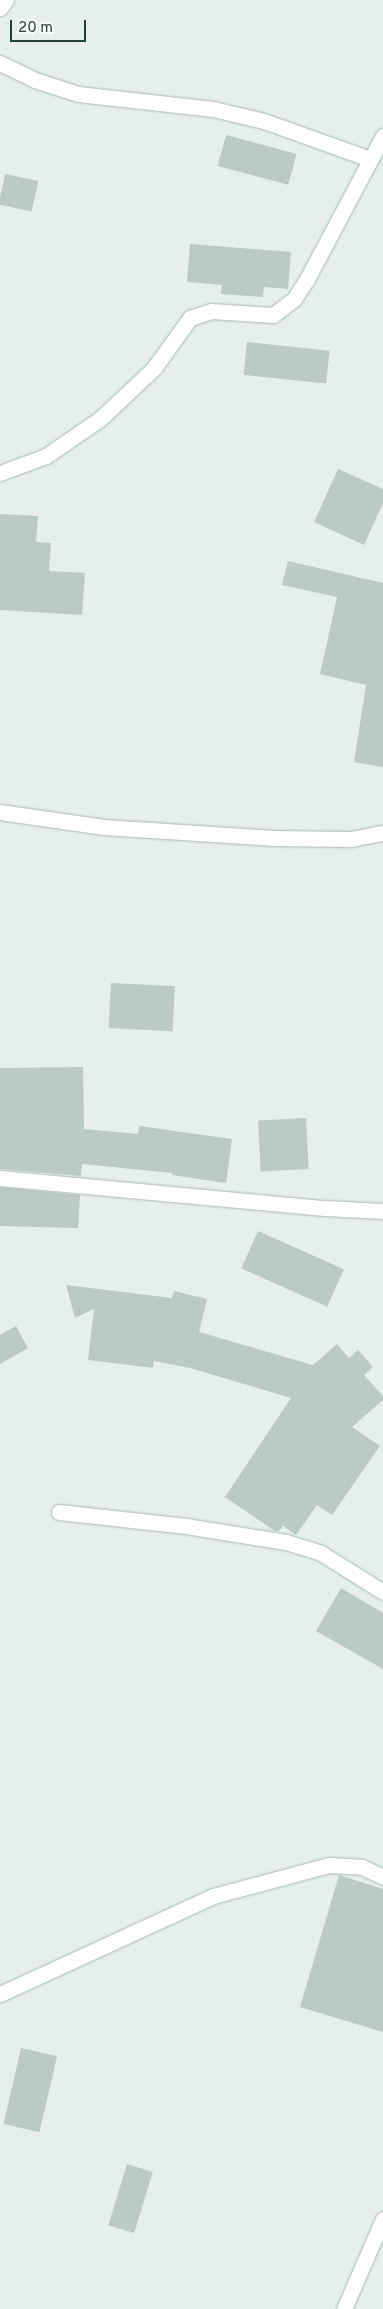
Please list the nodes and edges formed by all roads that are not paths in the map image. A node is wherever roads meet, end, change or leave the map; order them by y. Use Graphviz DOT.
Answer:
graph roads {
  1 [pos="6,0"];
  2 [pos="0,8"];
  3 [pos="0,63"];
  4 [pos="383,136"];
  5 [pos="370,159"];
  6 [pos="0,472"];
  7 [pos="0,812"];
  8 [pos="383,833"];
  9 [pos="0,1178"];
  10 [pos="383,1211"];
  11 [pos="59,1512"];
  12 [pos="383,1592"];
  13 [pos="383,1876"];
  14 [pos="0,1994"];
  15 [pos="383,2219"];
  16 [pos="344,2309"];
  1 -- 2 [label="street"];
  3 -- 5 [label="street"];
  4 -- 5 [label="street"];
  5 -- 6 [label="street"];
  7 -- 8 [label="street"];
  9 -- 10 [label="street"];
  11 -- 12 [label="street"];
  13 -- 14 [label="street"];
  15 -- 16 [label="street"];
}
